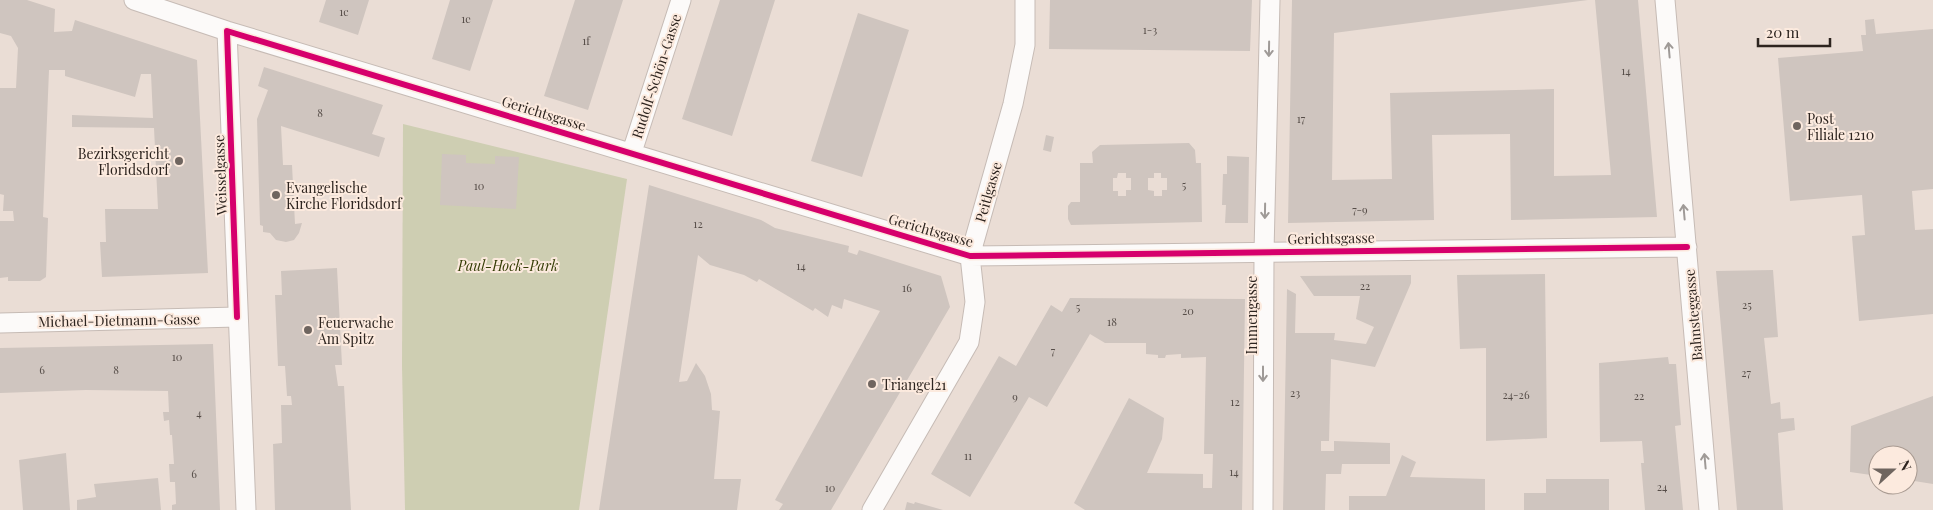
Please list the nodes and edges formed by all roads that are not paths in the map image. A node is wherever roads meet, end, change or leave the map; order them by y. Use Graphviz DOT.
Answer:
graph roads {
  1 [pos="134,0"];
  2 [pos="681,0"];
  3 [pos="1025,0"];
  4 [pos="1270,0"];
  5 [pos="1665,0"];
  6 [pos="227,31"];
  7 [pos="632,152"];
  8 [pos="1687,247"];
  9 [pos="1264,252"];
  10 [pos="970,256"];
  11 [pos="237,317"];
  12 [pos="0,323"];
  13 [pos="246,510"];
  14 [pos="872,510"];
  15 [pos="1263,510"];
  16 [pos="1709,510"];
  1 -- 6 [label="street, Gerichtsgasse"];
  2 -- 7 [label="street, Rudolf-Schön-Gasse"];
  3 -- 10 [label="street, Peitlgasse"];
  4 -- 9 [label="street, Immengasse, one-way"];
  8 -- 5 [label="street, Bahnsteggasse, one-way"];
  6 -- 7 [label="street, Gerichtsgasse"];
  6 -- 11 [label="street, Weisselgasse"];
  7 -- 10 [label="street, Gerichtsgasse"];
  8 -- 9 [label="street, Gerichtsgasse"];
  16 -- 8 [label="street, Bahnsteggasse, one-way"];
  9 -- 10 [label="street, Gerichtsgasse"];
  9 -- 15 [label="street, Immengasse, one-way"];
  10 -- 14 [label="street, Peitlgasse"];
  11 -- 12 [label="street, Michael-Dietmann-Gasse"];
  11 -- 13 [label="street, Weisselgasse"];
}
